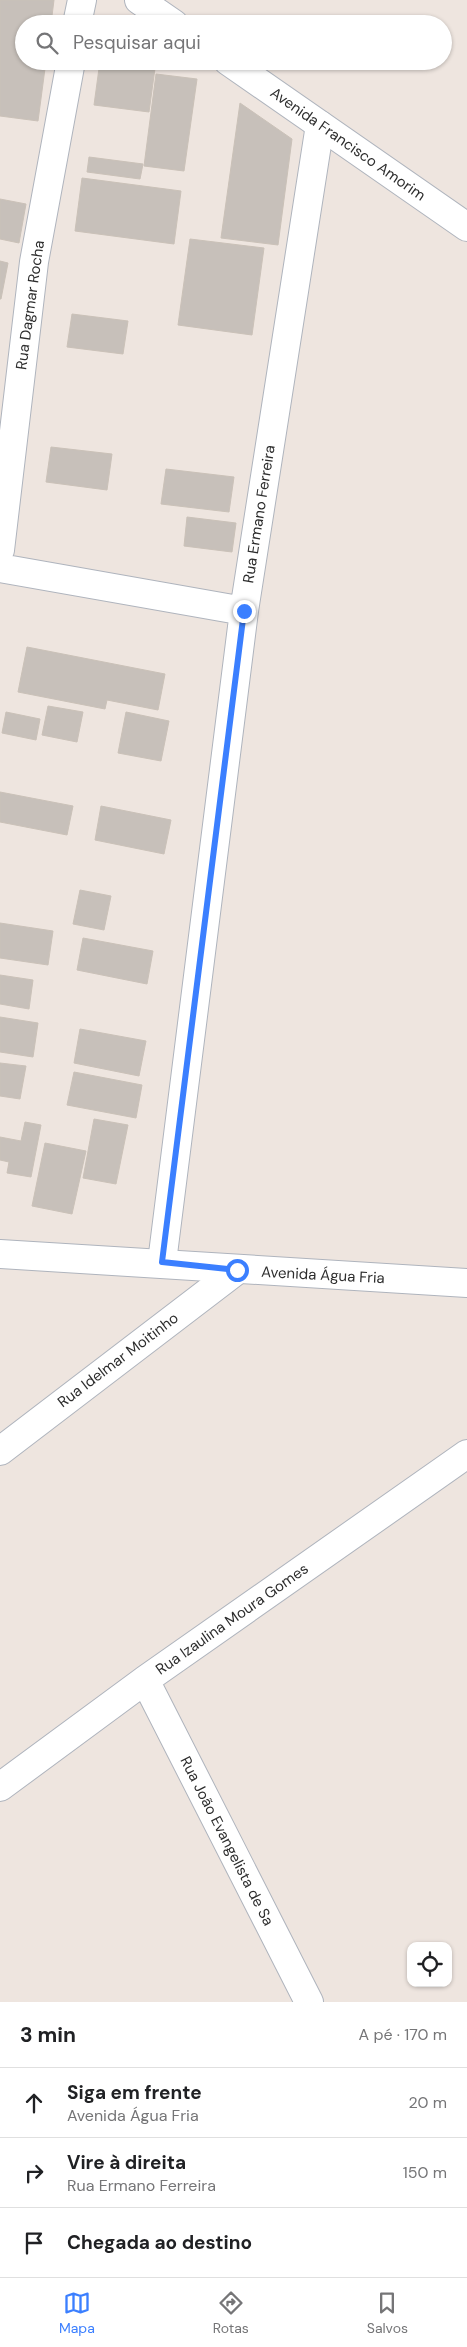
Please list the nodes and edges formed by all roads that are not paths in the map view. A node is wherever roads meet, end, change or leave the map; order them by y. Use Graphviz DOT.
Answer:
graph roads {
  1 [pos="82,0"];
  2 [pos="140,0"];
  3 [pos="79,15"];
  4 [pos="161,15"];
  5 [pos="69,70"];
  6 [pos="241,70"];
  7 [pos="320,125"];
  8 [pos="467,227"];
  9 [pos="0,550"];
  10 [pos="0,568"];
  11 [pos="244,611"];
  12 [pos="0,1254"];
  13 [pos="162,1262"];
  14 [pos="237,1270"];
  15 [pos="467,1282"];
  16 [pos="0,1451"];
  17 [pos="467,1454"];
  18 [pos="145,1680"];
  19 [pos="0,1787"];
  20 [pos="309,2002"];
  1 -- 3 [label="street"];
  2 -- 4 [label="street"];
  5 -- 9 [label="street, Rua Dagmar Rocha"];
  6 -- 7 [label="street, Avenida Francisco Amorim"];
  7 -- 8 [label="street, Avenida Francisco Amorim"];
  7 -- 11 [label="street, Rua Ermano Ferreira"];
  10 -- 11 [label="street"];
  11 -- 13 [label="street, Rua Ermano Ferreira"];
  12 -- 13 [label="street, Avenida Água Fria"];
  13 -- 14 [label="street, Avenida Água Fria"];
  14 -- 15 [label="street, Avenida Água Fria"];
  14 -- 16 [label="street, Rua Idelmar Moitinho"];
  17 -- 18 [label="street, Rua Izaulina Moura Gomes"];
  18 -- 19 [label="street, Rua Izaulina Moura Gomes"];
  18 -- 20 [label="street, Rua João Evangelista de Sa"];
}
